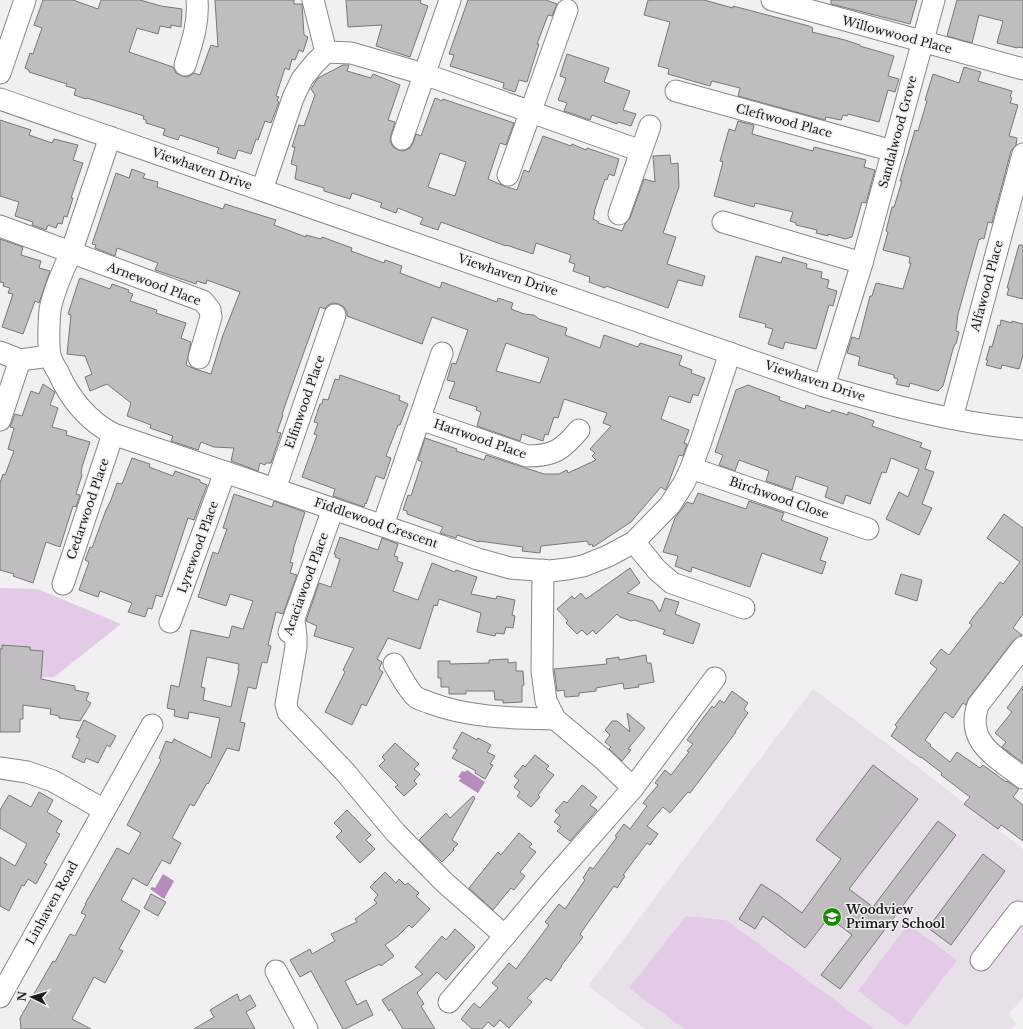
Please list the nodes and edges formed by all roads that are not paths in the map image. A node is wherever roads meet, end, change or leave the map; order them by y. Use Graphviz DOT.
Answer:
graph roads {
  1 [pos="25,0"];
  2 [pos="197,0"];
  3 [pos="313,0"];
  4 [pos="450,0"];
  5 [pos="772,0"];
  6 [pos="934,0"];
  7 [pos="567,10"];
  8 [pos="923,42"];
  9 [pos="326,52"];
  10 [pos="185,65"];
  11 [pos="1023,69"];
  12 [pos="0,73"];
  13 [pos="424,74"];
  14 [pos="676,91"];
  15 [pos="0,99"];
  16 [pos="531,112"];
  17 [pos="650,126"];
  18 [pos="110,137"];
  19 [pos="402,139"];
  20 [pos="641,150"];
  21 [pos="893,151"];
  22 [pos="1023,154"];
  23 [pos="508,175"];
  24 [pos="262,190"];
  25 [pos="619,214"];
  26 [pos="723,222"];
  27 [pos="0,226"];
  28 [pos="70,253"];
  29 [pos="862,263"];
  30 [pos="335,315"];
  31 [pos="0,352"];
  32 [pos="442,353"];
  33 [pos="730,353"];
  34 [pos="50,356"];
  35 [pos="199,358"];
  36 [pos="20,360"];
  37 [pos="824,386"];
  38 [pos="952,418"];
  39 [pos="420,419"];
  40 [pos="0,420"];
  41 [pos="1023,429"];
  42 [pos="579,430"];
  43 [pos="113,434"];
  44 [pos="691,468"];
  45 [pos="225,472"];
  46 [pos="275,489"];
  47 [pos="333,508"];
  48 [pos="383,525"];
  49 [pos="868,528"];
  50 [pos="634,542"];
  51 [pos="543,570"];
  52 [pos="63,584"];
  53 [pos="744,608"];
  54 [pos="294,620"];
  55 [pos="170,622"];
  56 [pos="1023,647"];
  57 [pos="280,659"];
  58 [pos="394,664"];
  59 [pos="715,678"];
  60 [pos="555,718"];
  61 [pos="152,725"];
  62 [pos="0,768"];
  63 [pos="1023,778"];
  64 [pos="633,788"];
  65 [pos="104,810"];
  66 [pos="1021,910"];
  67 [pos="505,936"];
  68 [pos="981,960"];
  69 [pos="276,971"];
  70 [pos="0,997"];
  71 [pos="449,1002"];
  72 [pos="307,1029"];
  1 -- 12 [label="street"];
  2 -- 10 [label="street"];
  3 -- 9 [label="street"];
  4 -- 13 [label="street"];
  5 -- 8 [label="street, Willowwood Place"];
  6 -- 8 [label="street, Sandalwood Grove"];
  7 -- 16 [label="street"];
  8 -- 11 [label="street, Willowwood Place"];
  8 -- 21 [label="street, Sandalwood Grove"];
  9 -- 13 [label="street"];
  9 -- 24 [label="street"];
  13 -- 16 [label="street"];
  13 -- 19 [label="street"];
  14 -- 21 [label="street, Cleftwood Place"];
  15 -- 18 [label="street, Viewhaven Drive"];
  16 -- 20 [label="street"];
  16 -- 23 [label="street"];
  17 -- 20 [label="street"];
  18 -- 24 [label="street, Viewhaven Drive"];
  18 -- 28 [label="street, Fiddlewood Crescent"];
  20 -- 25 [label="street"];
  21 -- 29 [label="street, Sandalwood Grove"];
  22 -- 38 [label="street, Alfawood Place"];
  24 -- 33 [label="street, Viewhaven Drive"];
  26 -- 29 [label="street"];
  27 -- 28 [label="street"];
  28 -- 34 [label="street, Fiddlewood Crescent"];
  28 -- 35 [label="street, Arnewood Place"];
  29 -- 37 [label="street, Sandalwood Grove"];
  30 -- 46 [label="street, Elfinwood Place"];
  31 -- 36 [label="street"];
  32 -- 39 [label="street, Hartwood Place"];
  33 -- 37 [label="street, Viewhaven Drive"];
  33 -- 44 [label="street, Fiddlewood Crescent"];
  34 -- 36 [label="street"];
  34 -- 43 [label="street, Fiddlewood Crescent"];
  36 -- 40 [label="street"];
  37 -- 38 [label="street, Viewhaven Drive"];
  38 -- 41 [label="street, Viewhaven Drive"];
  39 -- 42 [label="street, Hartwood Place"];
  39 -- 48 [label="street, Hartwood Place"];
  43 -- 45 [label="street, Fiddlewood Crescent"];
  43 -- 52 [label="street, Cedarwood Place"];
  44 -- 49 [label="street, Birchwood Close"];
  44 -- 50 [label="street, Fiddlewood Crescent"];
  45 -- 46 [label="street, Fiddlewood Crescent"];
  45 -- 55 [label="street, Lyrewood Place"];
  46 -- 47 [label="street, Fiddlewood Crescent"];
  47 -- 48 [label="street, Fiddlewood Crescent"];
  47 -- 54 [label="street, Acaciawood Place"];
  48 -- 51 [label="street, Fiddlewood Crescent"];
  50 -- 51 [label="street, Fiddlewood Crescent"];
  50 -- 53 [label="street"];
  51 -- 60 [label="street"];
  54 -- 57 [label="street, Acaciawood Place"];
  54 -- 67 [label="street"];
  56 -- 63 [label="street"];
  58 -- 60 [label="street"];
  59 -- 64 [label="street"];
  60 -- 64 [label="street"];
  61 -- 65 [label="street, Linhaven Road"];
  62 -- 65 [label="street"];
  64 -- 67 [label="street"];
  65 -- 70 [label="street, Linhaven Road"];
  66 -- 68 [label="street"];
  67 -- 71 [label="street"];
  69 -- 72 [label="street"];
}
